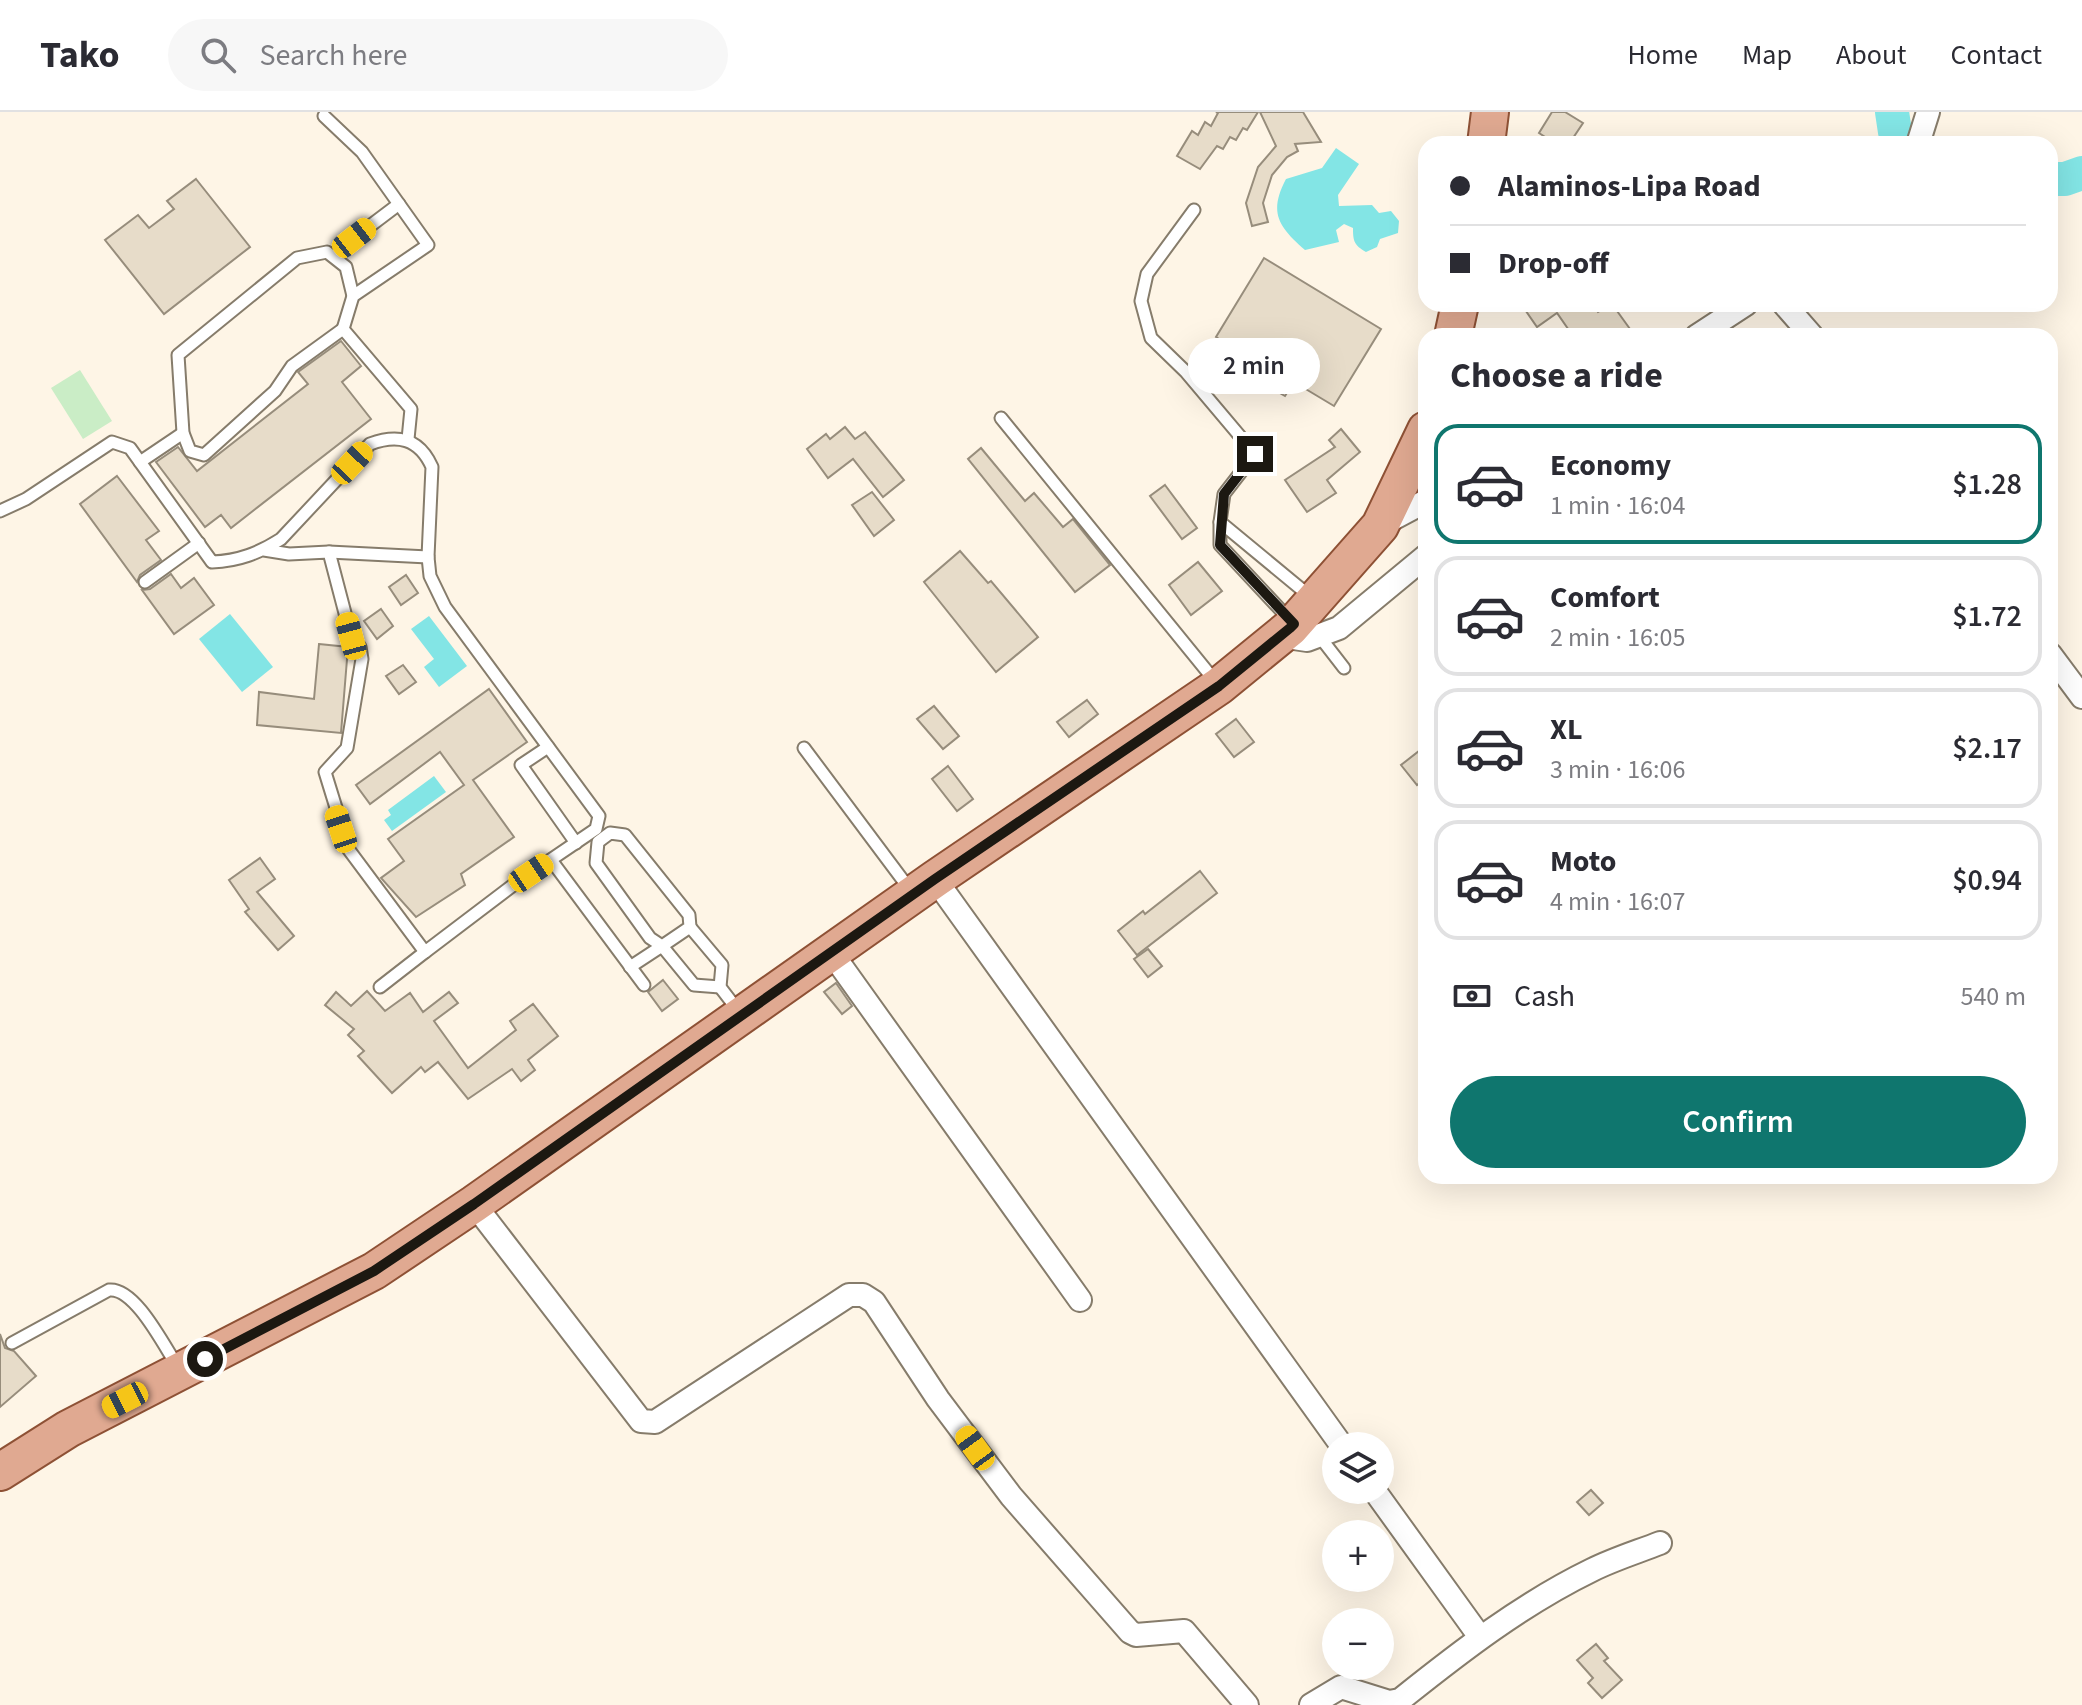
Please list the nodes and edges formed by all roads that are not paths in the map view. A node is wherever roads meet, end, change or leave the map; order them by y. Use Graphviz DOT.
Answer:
graph roads {
  1 [pos="1490,112"];
  2 [pos="1928,112"];
  3 [pos="324,116"];
  4 [pos="1487,136"];
  5 [pos="1920,136"];
  6 [pos="399,204"];
  7 [pos="1194,210"];
  8 [pos="354,238"];
  9 [pos="353,296"];
  10 [pos="1734,312"];
  11 [pos="1791,312"];
  12 [pos="1709,328"];
  13 [pos="1805,328"];
  14 [pos="343,329"];
  15 [pos="1001,418"];
  16 [pos="183,433"];
  17 [pos="408,439"];
  18 [pos="1418,447"];
  19 [pos="140,462"];
  20 [pos="1418,505"];
  21 [pos="0,511"];
  22 [pos="1220,522"];
  23 [pos="1380,526"];
  24 [pos="199,543"];
  25 [pos="264,550"];
  26 [pos="329,552"];
  27 [pos="428,557"];
  28 [pos="1418,563"];
  29 [pos="145,582"];
  30 [pos="1302,624"];
  31 [pos="2058,665"];
  32 [pos="1344,668"];
  33 [pos="1219,686"];
  34 [pos="2082,697"];
  35 [pos="548,747"];
  36 [pos="804,748"];
  37 [pos="598,834"];
  38 [pos="576,843"];
  39 [pos="551,860"];
  40 [pos="924,887"];
  41 [pos="690,927"];
  42 [pos="662,946"];
  43 [pos="425,952"];
  44 [pos="831,952"];
  45 [pos="630,967"];
  46 [pos="644,985"];
  47 [pos="380,987"];
  48 [pos="720,987"];
  49 [pos="742,1017"];
  50 [pos="474,1204"];
  51 [pos="1080,1300"];
  52 [pos="12,1343"];
  53 [pos="181,1372"];
  54 [pos="1332,1432"];
  55 [pos="0,1472"];
  56 [pos="1384,1504"];
  57 [pos="1660,1543"];
  58 [pos="1480,1637"];
  59 [pos="1247,1705"];
  60 [pos="1311,1705"];
  1 -- 4 [label="main road"];
  2 -- 5 [label="street"];
  3 -- 6 [label="lane"];
  6 -- 8 [label="lane"];
  6 -- 9 [label="lane"];
  7 -- 22 [label="lane"];
  9 -- 14 [label="lane"];
  9 -- 16 [label="lane"];
  10 -- 12 [label="street"];
  11 -- 13 [label="street"];
  14 -- 16 [label="lane"];
  14 -- 17 [label="lane"];
  15 -- 33 [label="lane"];
  16 -- 19 [label="lane"];
  17 -- 25 [label="lane"];
  17 -- 27 [label="lane"];
  18 -- 23 [label="main road"];
  19 -- 21 [label="lane"];
  19 -- 24 [label="lane"];
  20 -- 23 [label="street"];
  22 -- 30 [label="lane"];
  22 -- 30 [label="lane"];
  23 -- 30 [label="main road"];
  24 -- 25 [label="lane"];
  24 -- 29 [label="lane"];
  25 -- 26 [label="lane"];
  26 -- 27 [label="lane"];
  26 -- 43 [label="lane"];
  27 -- 35 [label="lane"];
  28 -- 30 [label="street"];
  30 -- 32 [label="lane"];
  30 -- 33 [label="main road"];
  31 -- 34 [label="street"];
  33 -- 40 [label="main road"];
  35 -- 37 [label="lane"];
  35 -- 38 [label="lane"];
  36 -- 40 [label="lane"];
  37 -- 38 [label="lane"];
  37 -- 41 [label="lane"];
  37 -- 42 [label="lane"];
  38 -- 39 [label="lane"];
  39 -- 43 [label="lane"];
  39 -- 45 [label="lane"];
  40 -- 44 [label="main road"];
  40 -- 54 [label="street"];
  41 -- 42 [label="lane"];
  41 -- 48 [label="lane"];
  42 -- 45 [label="lane"];
  42 -- 48 [label="lane"];
  43 -- 47 [label="lane"];
  44 -- 49 [label="main road"];
  44 -- 51 [label="street"];
  45 -- 46 [label="lane"];
  48 -- 49 [label="lane"];
  49 -- 50 [label="main road"];
  50 -- 53 [label="main road"];
  50 -- 59 [label="street"];
  52 -- 53 [label="lane"];
  53 -- 55 [label="main road"];
  56 -- 58 [label="street"];
  57 -- 58 [label="street"];
  58 -- 60 [label="street"];
}
